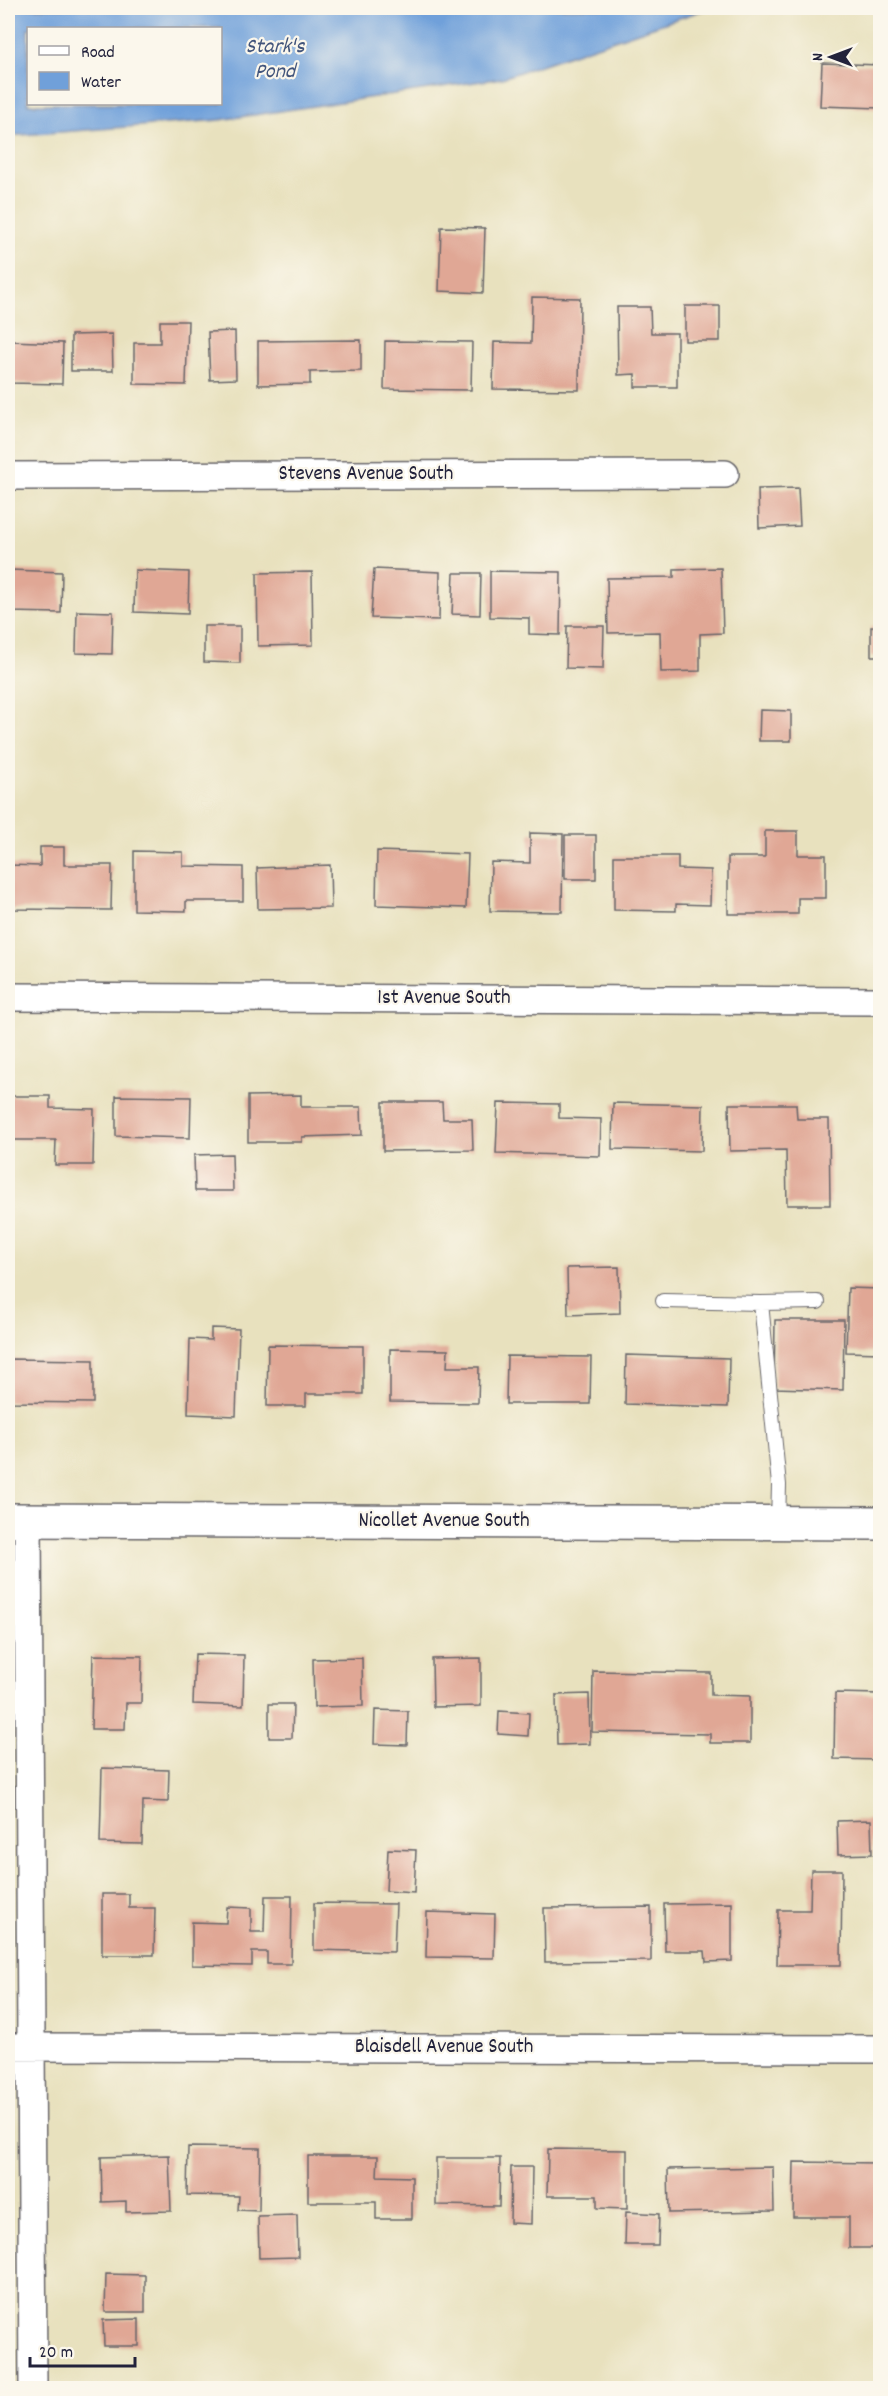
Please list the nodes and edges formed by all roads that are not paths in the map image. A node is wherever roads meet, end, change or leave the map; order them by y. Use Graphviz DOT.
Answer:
graph roads {
  1 [pos="725,474"];
  2 [pos="8,476"];
  3 [pos="8,997"];
  4 [pos="880,1001"];
  5 [pos="663,1301"];
  6 [pos="818,1302"];
  7 [pos="761,1303"];
  8 [pos="18,1521"];
  9 [pos="778,1523"];
  10 [pos="880,1523"];
  11 [pos="19,2047"];
  12 [pos="880,2049"];
  13 [pos="33,2388"];
  1 -- 2 [label="street, Stevens Avenue South"];
  3 -- 4 [label="street, 1st Avenue South"];
  5 -- 7 [label="lane"];
  6 -- 7 [label="lane"];
  7 -- 9 [label="lane"];
  8 -- 9 [label="main road, Nicollet Avenue South"];
  8 -- 11 [label="street"];
  9 -- 10 [label="main road, Nicollet Avenue South"];
  11 -- 12 [label="street, Blaisdell Avenue South"];
  11 -- 13 [label="street"];
}
